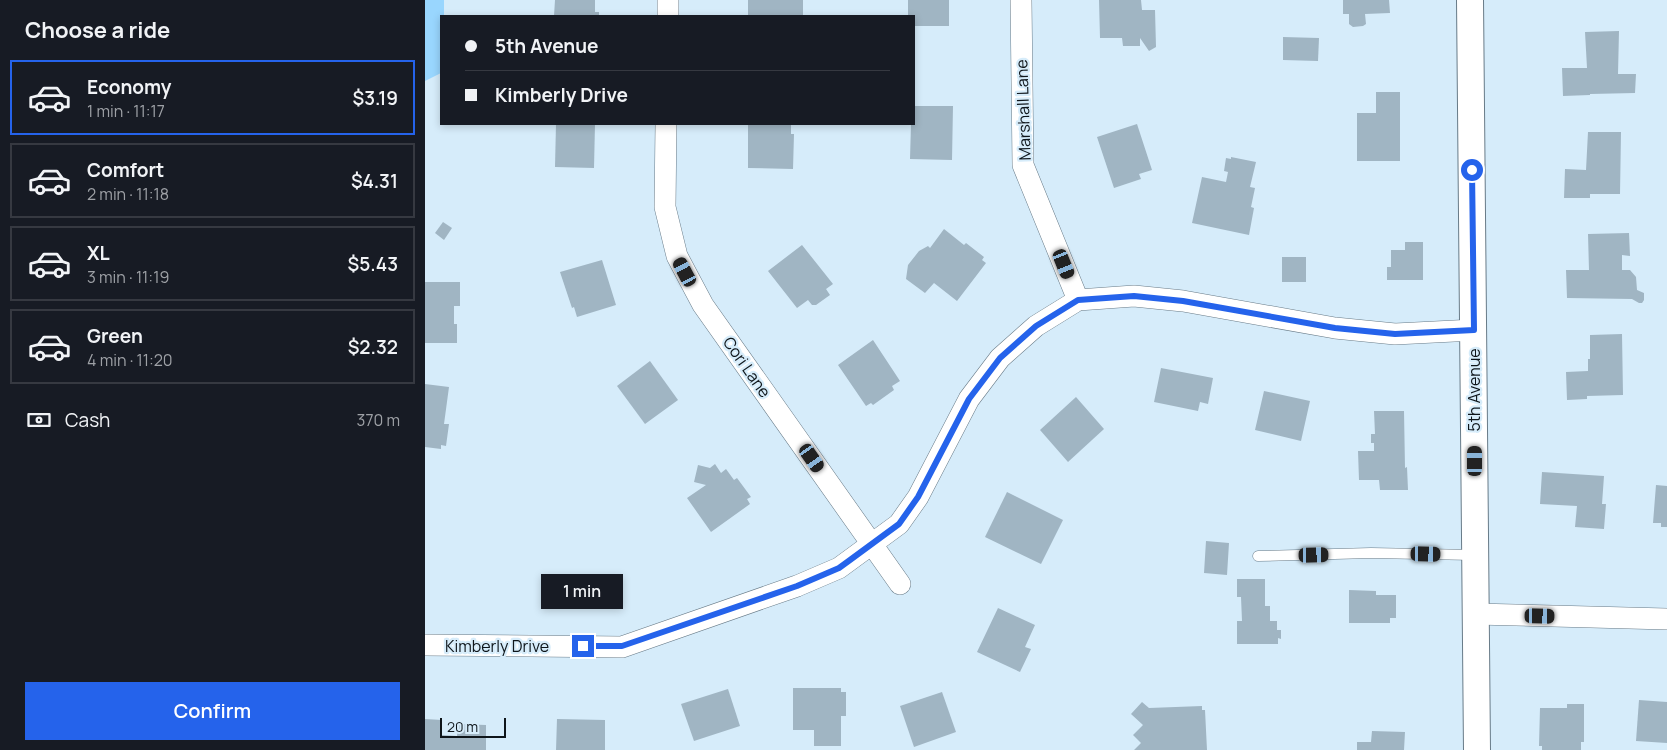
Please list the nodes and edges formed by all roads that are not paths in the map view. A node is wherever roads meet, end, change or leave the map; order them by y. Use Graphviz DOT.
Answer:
graph roads {
  1 [pos="668,0"];
  2 [pos="1021,0"];
  3 [pos="1470,0"];
  4 [pos="668,15"];
  5 [pos="666,125"];
  6 [pos="1078,300"];
  7 [pos="1474,330"];
  8 [pos="873,544"];
  9 [pos="1258,556"];
  10 [pos="1475,556"];
  11 [pos="900,584"];
  12 [pos="1475,614"];
  13 [pos="1667,619"];
  14 [pos="425,645"];
  15 [pos="1477,750"];
  1 -- 4 [label="street"];
  2 -- 6 [label="street, Marshall Lane"];
  3 -- 7 [label="street, 5th Avenue"];
  5 -- 8 [label="street, Cori Lane"];
  6 -- 7 [label="street, Kimberly Drive"];
  6 -- 8 [label="street, Kimberly Drive"];
  7 -- 10 [label="street, 5th Avenue"];
  8 -- 11 [label="street, Cori Lane"];
  8 -- 14 [label="street, Kimberly Drive"];
  9 -- 10 [label="lane"];
  10 -- 12 [label="street, 5th Avenue"];
  12 -- 13 [label="street"];
  12 -- 15 [label="street, 5th Avenue"];
}
